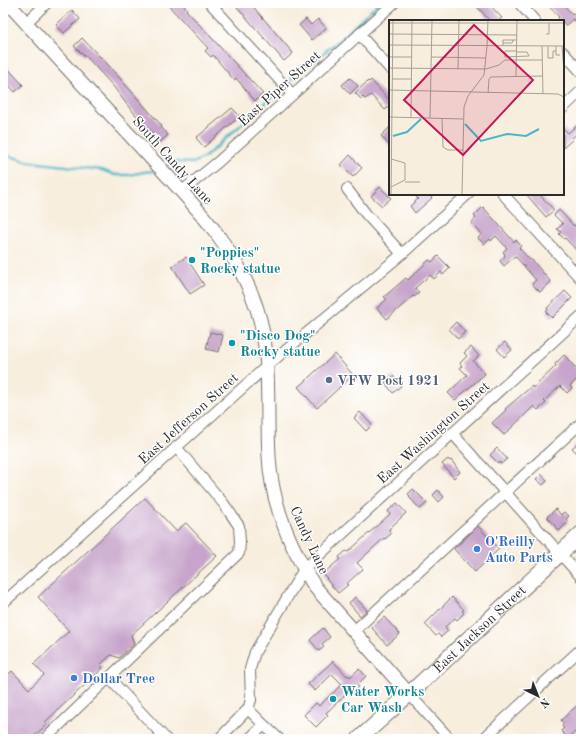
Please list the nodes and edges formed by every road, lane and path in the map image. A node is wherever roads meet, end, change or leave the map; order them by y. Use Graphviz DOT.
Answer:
graph roads {
  1 [pos="8,3"];
  2 [pos="47,3"];
  3 [pos="210,3"];
  4 [pos="394,3"];
  5 [pos="519,3"];
  6 [pos="534,20"];
  7 [pos="26,22"];
  8 [pos="359,34"];
  9 [pos="564,53"];
  10 [pos="389,68"];
  11 [pos="581,72"];
  12 [pos="581,92"];
  13 [pos="292,94"];
  14 [pos="564,107"];
  15 [pos="347,189"];
  16 [pos="181,192"];
  17 [pos="467,195"];
  18 [pos="504,195"];
  19 [pos="402,254"];
  20 [pos="581,279"];
  21 [pos="581,316"];
  22 [pos="268,365"];
  23 [pos="581,423"];
  24 [pos="452,433"];
  25 [pos="176,447"];
  26 [pos="505,492"];
  27 [pos="581,534"];
  28 [pos="560,553"];
  29 [pos="304,569"];
  30 [pos="581,577"];
  31 [pos="3,603"];
  32 [pos="354,631"];
  33 [pos="581,649"];
  34 [pos="109,678"];
  35 [pos="409,694"];
  36 [pos="248,709"];
  37 [pos="264,725"];
  38 [pos="45,739"];
  39 [pos="166,739"];
  40 [pos="220,739"];
  41 [pos="249,739"];
  42 [pos="256,739"];
  43 [pos="272,739"];
  44 [pos="279,739"];
  45 [pos="358,739"];
  46 [pos="450,739"];
  47 [pos="483,739"];
  1 -- 7 [label="main road, South Candy Lane"];
  2 -- 7 [label="street"];
  3 -- 13 [label="street"];
  4 -- 8 [label="street, East Piper Street"];
  5 -- 6 [label="street"];
  7 -- 16 [label="main road, South Candy Lane"];
  8 -- 10 [label="street"];
  8 -- 13 [label="street, East Piper Street"];
  9 -- 11 [label="street"];
  12 -- 14 [label="street"];
  13 -- 16 [label="street, East Piper Street"];
  15 -- 19 [label="street"];
  16 -- 22 [label="main road, South Candy Lane"];
  17 -- 19 [label="street, East Jefferson Street"];
  18 -- 20 [label="street"];
  19 -- 22 [label="street, East Jefferson Street"];
  21 -- 24 [label="street, East Washington Street"];
  22 -- 25 [label="street, East Jefferson Street"];
  22 -- 29 [label="main road, Candy Lane"];
  23 -- 26 [label="street"];
  24 -- 26 [label="street"];
  24 -- 29 [label="street, East Washington Street"];
  25 -- 31 [label="street, East Jefferson Street"];
  25 -- 34 [label="street"];
  26 -- 28 [label="street"];
  26 -- 32 [label="street"];
  27 -- 28 [label="highway, East Jackson Street"];
  28 -- 30 [label="street"];
  28 -- 35 [label="highway, East Jackson Street"];
  29 -- 32 [label="main road, Candy Lane"];
  29 -- 36 [label="street, East Washington Street"];
  32 -- 35 [label="main road, Candy Lane"];
  33 -- 47 [label="street"];
  34 -- 38 [label="street"];
  34 -- 39 [label="street"];
  35 -- 45 [label="highway, East Jackson Street"];
  35 -- 46 [label="street"];
  36 -- 37 [label="street"];
  36 -- 40 [label="street"];
  37 -- 41 [label="street"];
  37 -- 44 [label="street"];
  42 -- 43 [label="street"];
}
